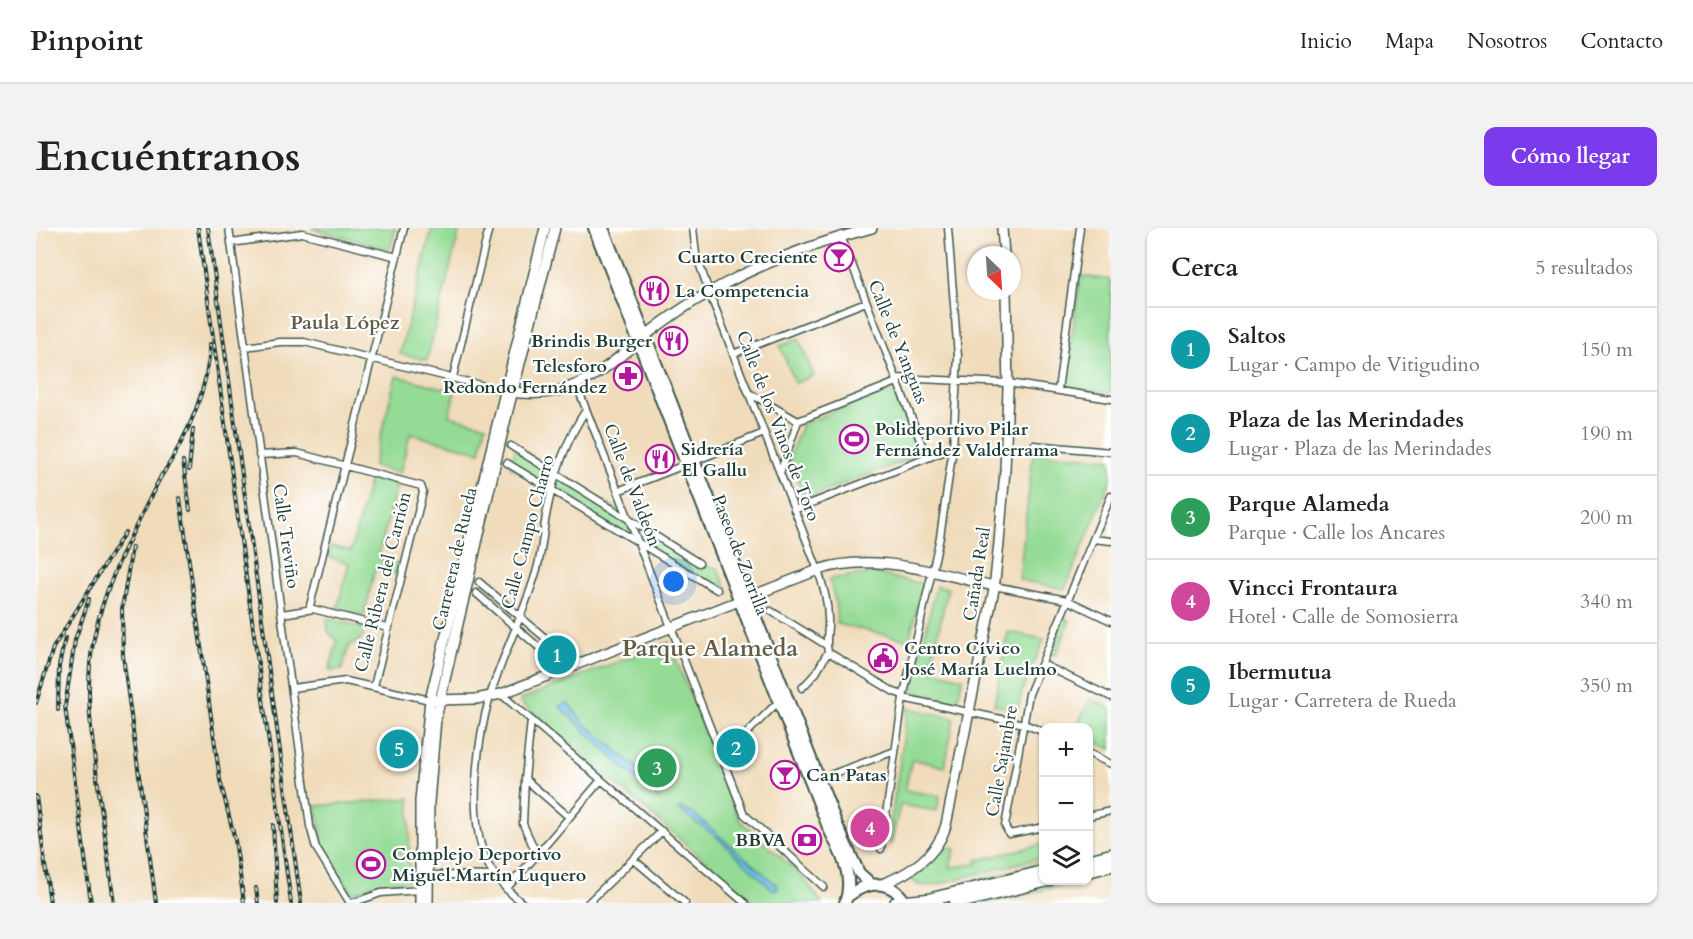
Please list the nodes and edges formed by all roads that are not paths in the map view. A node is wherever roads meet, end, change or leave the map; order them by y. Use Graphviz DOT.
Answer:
graph roads {
  1 [pos="229,228"];
  2 [pos="404,228"];
  3 [pos="489,228"];
  4 [pos="546,228"];
  5 [pos="555,228"];
  6 [pos="594,228"];
  7 [pos="603,228"];
  8 [pos="693,228"];
  9 [pos="872,228"];
  10 [pos="948,228"];
  11 [pos="1002,228"];
  12 [pos="1080,228"];
  13 [pos="303,231"];
  14 [pos="841,236"];
  15 [pos="231,243"];
  16 [pos="1003,246"];
  17 [pos="397,257"];
  18 [pos="710,292"];
  19 [pos="1006,300"];
  20 [pos="866,302"];
  21 [pos="642,338"];
  22 [pos="245,347"];
  23 [pos="733,354"];
  24 [pos="371,358"];
  25 [pos="453,377"];
  26 [pos="897,380"];
  27 [pos="958,381"];
  28 [pos="1008,383"];
  29 [pos="577,386"];
  30 [pos="1058,390"];
  31 [pos="509,391"];
  32 [pos="748,393"];
  33 [pos="1111,399"];
  34 [pos="586,410"];
  35 [pos="798,421"];
  36 [pos="764,434"];
  37 [pos="1034,445"];
  38 [pos="511,446"];
  39 [pos="953,448"];
  40 [pos="1111,452"];
  41 [pos="259,455"];
  42 [pos="927,458"];
  43 [pos="691,462"];
  44 [pos="507,463"];
  45 [pos="345,465"];
  46 [pos="779,473"];
  47 [pos="556,474"];
  48 [pos="618,491"];
  49 [pos="552,492"];
  50 [pos="1111,496"];
  51 [pos="1109,507"];
  52 [pos="795,510"];
  53 [pos="629,519"];
  54 [pos="1093,539"];
  55 [pos="1111,541"];
  56 [pos="638,543"];
  57 [pos="699,563"];
  58 [pos="818,570"];
  59 [pos="932,573"];
  60 [pos="479,582"];
  61 [pos="994,586"];
  62 [pos="717,590"];
  63 [pos="476,593"];
  64 [pos="745,599"];
  65 [pos="1067,600"];
  66 [pos="309,610"];
  67 [pos="771,611"];
  68 [pos="282,614"];
  69 [pos="521,618"];
  70 [pos="1111,621"];
  71 [pos="388,628"];
  72 [pos="517,628"];
  73 [pos="671,628"];
  74 [pos="827,646"];
  75 [pos="1042,664"];
  76 [pos="374,686"];
  77 [pos="292,688"];
  78 [pos="802,688"];
  79 [pos="501,694"];
  80 [pos="903,696"];
  81 [pos="490,697"];
  82 [pos="1111,697"];
  83 [pos="435,700"];
  84 [pos="776,705"];
  85 [pos="968,711"];
  86 [pos="531,720"];
  87 [pos="1024,724"];
  88 [pos="1039,730"];
  89 [pos="895,751"];
  90 [pos="1093,755"];
  91 [pos="722,758"];
  92 [pos="1111,764"];
  93 [pos="525,779"];
  94 [pos="819,779"];
  95 [pos="601,780"];
  96 [pos="1111,811"];
  97 [pos="1093,815"];
  98 [pos="569,817"];
  99 [pos="1039,828"];
  100 [pos="662,831"];
  101 [pos="881,849"];
  102 [pos="537,855"];
  103 [pos="1111,855"];
  104 [pos="633,859"];
  105 [pos="1093,860"];
  106 [pos="1111,865"];
  107 [pos="1093,870"];
  108 [pos="1039,873"];
  109 [pos="436,875"];
  110 [pos="495,876"];
  111 [pos="902,876"];
  112 [pos="1039,882"];
  113 [pos="870,883"];
  114 [pos="882,884"];
  115 [pos="824,887"];
  116 [pos="420,890"];
  117 [pos="506,890"];
  118 [pos="847,899"];
  119 [pos="902,900"];
  120 [pos="351,903"];
  121 [pos="420,903"];
  122 [pos="428,903"];
  123 [pos="522,903"];
  124 [pos="588,903"];
  125 [pos="685,903"];
  126 [pos="745,903"];
  127 [pos="956,903"];
  1 -- 15 [label="street, Calle Treviño"];
  2 -- 17 [label="street"];
  3 -- 25 [label="street"];
  4 -- 31 [label="street, Carretera de Rueda"];
  5 -- 31 [label="street, Carretera de Rueda"];
  6 -- 21 [label="main road, Paseo de Zorrilla"];
  7 -- 21 [label="main road, Paseo de Zorrilla"];
  8 -- 18 [label="street, Calle de los Vinos de Toro"];
  9 -- 14 [label="street"];
  10 -- 27 [label="street"];
  11 -- 16 [label="street"];
  12 -- 30 [label="street"];
  13 -- 15 [label="street"];
  13 -- 17 [label="street"];
  14 -- 18 [label="street"];
  14 -- 20 [label="street, Calle de Yanguas"];
  15 -- 22 [label="street, Calle Treviño"];
  17 -- 24 [label="street"];
  18 -- 21 [label="street"];
  18 -- 23 [label="street, Calle de los Vinos de Toro"];
  19 -- 28 [label="street, Cañada Real"];
  20 -- 23 [label="street"];
  20 -- 26 [label="street, Calle de Yanguas"];
  21 -- 29 [label="street"];
  21 -- 43 [label="main road, Paseo de Zorrilla"];
  22 -- 24 [label="street"];
  22 -- 41 [label="street, Calle Treviño"];
  23 -- 32 [label="street, Calle de los Vinos de Toro"];
  24 -- 25 [label="street"];
  24 -- 45 [label="street"];
  25 -- 31 [label="street"];
  26 -- 27 [label="street"];
  26 -- 35 [label="street"];
  26 -- 42 [label="street, Calle de Yanguas"];
  27 -- 28 [label="street"];
  27 -- 39 [label="street"];
  28 -- 30 [label="street"];
  28 -- 61 [label="street, Cañada Real"];
  29 -- 31 [label="street"];
  29 -- 34 [label="street, Calle de Valdeón"];
  30 -- 33 [label="street"];
  31 -- 83 [label="street, Carretera de Rueda"];
  32 -- 35 [label="street"];
  32 -- 36 [label="street, Calle de los Vinos de Toro"];
  34 -- 47 [label="street, Calle Campo Charro"];
  34 -- 48 [label="street, Calle de Valdeón"];
  35 -- 46 [label="street"];
  36 -- 43 [label="street"];
  36 -- 46 [label="street, Calle de los Vinos de Toro"];
  37 -- 40 [label="street"];
  38 -- 47 [label="street"];
  39 -- 42 [label="street"];
  39 -- 59 [label="street"];
  41 -- 45 [label="street"];
  41 -- 68 [label="street, Calle Treviño"];
  42 -- 52 [label="street"];
  43 -- 48 [label="street"];
  43 -- 64 [label="main road, Paseo de Zorrilla"];
  44 -- 49 [label="street"];
  45 -- 66 [label="street"];
  45 -- 71 [label="street, Calle Ribera del Carrión"];
  46 -- 52 [label="street, Calle de los Vinos de Toro"];
  47 -- 49 [label="street, Calle Campo Charro"];
  47 -- 53 [label="street"];
  48 -- 53 [label="street, Calle de Valdeón"];
  49 -- 56 [label="street"];
  49 -- 69 [label="street, Calle Campo Charro"];
  50 -- 51 [label="street, Calle Sajambre"];
  51 -- 54 [label="street, Calle Sajambre"];
  52 -- 58 [label="street, Calle de los Vinos de Toro"];
  53 -- 56 [label="street, Calle de Valdeón"];
  53 -- 57 [label="street"];
  54 -- 55 [label="street"];
  54 -- 65 [label="street, Calle Sajambre"];
  56 -- 62 [label="street"];
  56 -- 73 [label="street, Calle de Valdeón"];
  58 -- 59 [label="street"];
  58 -- 64 [label="street"];
  58 -- 74 [label="street, Calle de los Vinos de Toro"];
  59 -- 61 [label="street"];
  59 -- 80 [label="street"];
  60 -- 69 [label="street"];
  61 -- 65 [label="street"];
  61 -- 85 [label="street, Cañada Real"];
  63 -- 72 [label="street"];
  64 -- 73 [label="street"];
  64 -- 94 [label="main road, Paseo de Zorrilla"];
  64 -- 118 [label="main road, Paseo de Zorrilla"];
  65 -- 70 [label="street"];
  65 -- 75 [label="street, Calle Sajambre"];
  66 -- 68 [label="street"];
  66 -- 71 [label="street"];
  67 -- 74 [label="street"];
  68 -- 77 [label="street, Calle Treviño"];
  69 -- 72 [label="street, Calle Campo Charro"];
  69 -- 72 [label="street"];
  71 -- 76 [label="street, Calle Ribera del Carrión"];
  72 -- 81 [label="street, Calle Campo Charro"];
  73 -- 79 [label="street"];
  73 -- 91 [label="street, Calle de Valdeón"];
  74 -- 78 [label="street"];
  74 -- 80 [label="street"];
  75 -- 82 [label="street"];
  75 -- 87 [label="street, Calle Sajambre"];
  76 -- 77 [label="street"];
  76 -- 83 [label="street"];
  77 -- 120 [label="street, Calle Treviño"];
  79 -- 81 [label="street"];
  79 -- 86 [label="street"];
  80 -- 85 [label="street"];
  80 -- 89 [label="street"];
  81 -- 83 [label="street"];
  81 -- 110 [label="street, Calle Campo Charro"];
  83 -- 116 [label="street, Carretera de Rueda"];
  83 -- 122 [label="street, Carretera de Rueda"];
  84 -- 91 [label="street"];
  85 -- 87 [label="street"];
  85 -- 111 [label="street, Cañada Real"];
  86 -- 93 [label="street"];
  86 -- 95 [label="street"];
  87 -- 88 [label="street"];
  87 -- 99 [label="street, Calle Sajambre"];
  89 -- 94 [label="street"];
  89 -- 101 [label="street"];
  90 -- 92 [label="street"];
  91 -- 115 [label="street, Calle de Valdeón"];
  93 -- 98 [label="street"];
  93 -- 102 [label="street"];
  94 -- 113 [label="main road, Paseo de Zorrilla"];
  95 -- 98 [label="street"];
  95 -- 100 [label="street"];
  96 -- 97 [label="street"];
  98 -- 102 [label="street"];
  100 -- 104 [label="street"];
  100 -- 126 [label="street"];
  102 -- 117 [label="street"];
  103 -- 105 [label="highway"];
  104 -- 124 [label="street"];
  104 -- 125 [label="street"];
  106 -- 107 [label="highway"];
  108 -- 119 [label="highway"];
  109 -- 110 [label="street"];
  110 -- 117 [label="street, Calle Campo Charro"];
  111 -- 114 [label="street, Cañada Real"];
  111 -- 119 [label="street"];
  112 -- 127 [label="highway"];
  113 -- 114 [label="main road"];
  113 -- 118 [label="main road, Paseo de Zorrilla"];
  114 -- 119 [label="main road"];
  116 -- 120 [label="street"];
  116 -- 121 [label="street, Carretera de Rueda"];
  117 -- 123 [label="street, Calle Campo Charro"];
}
